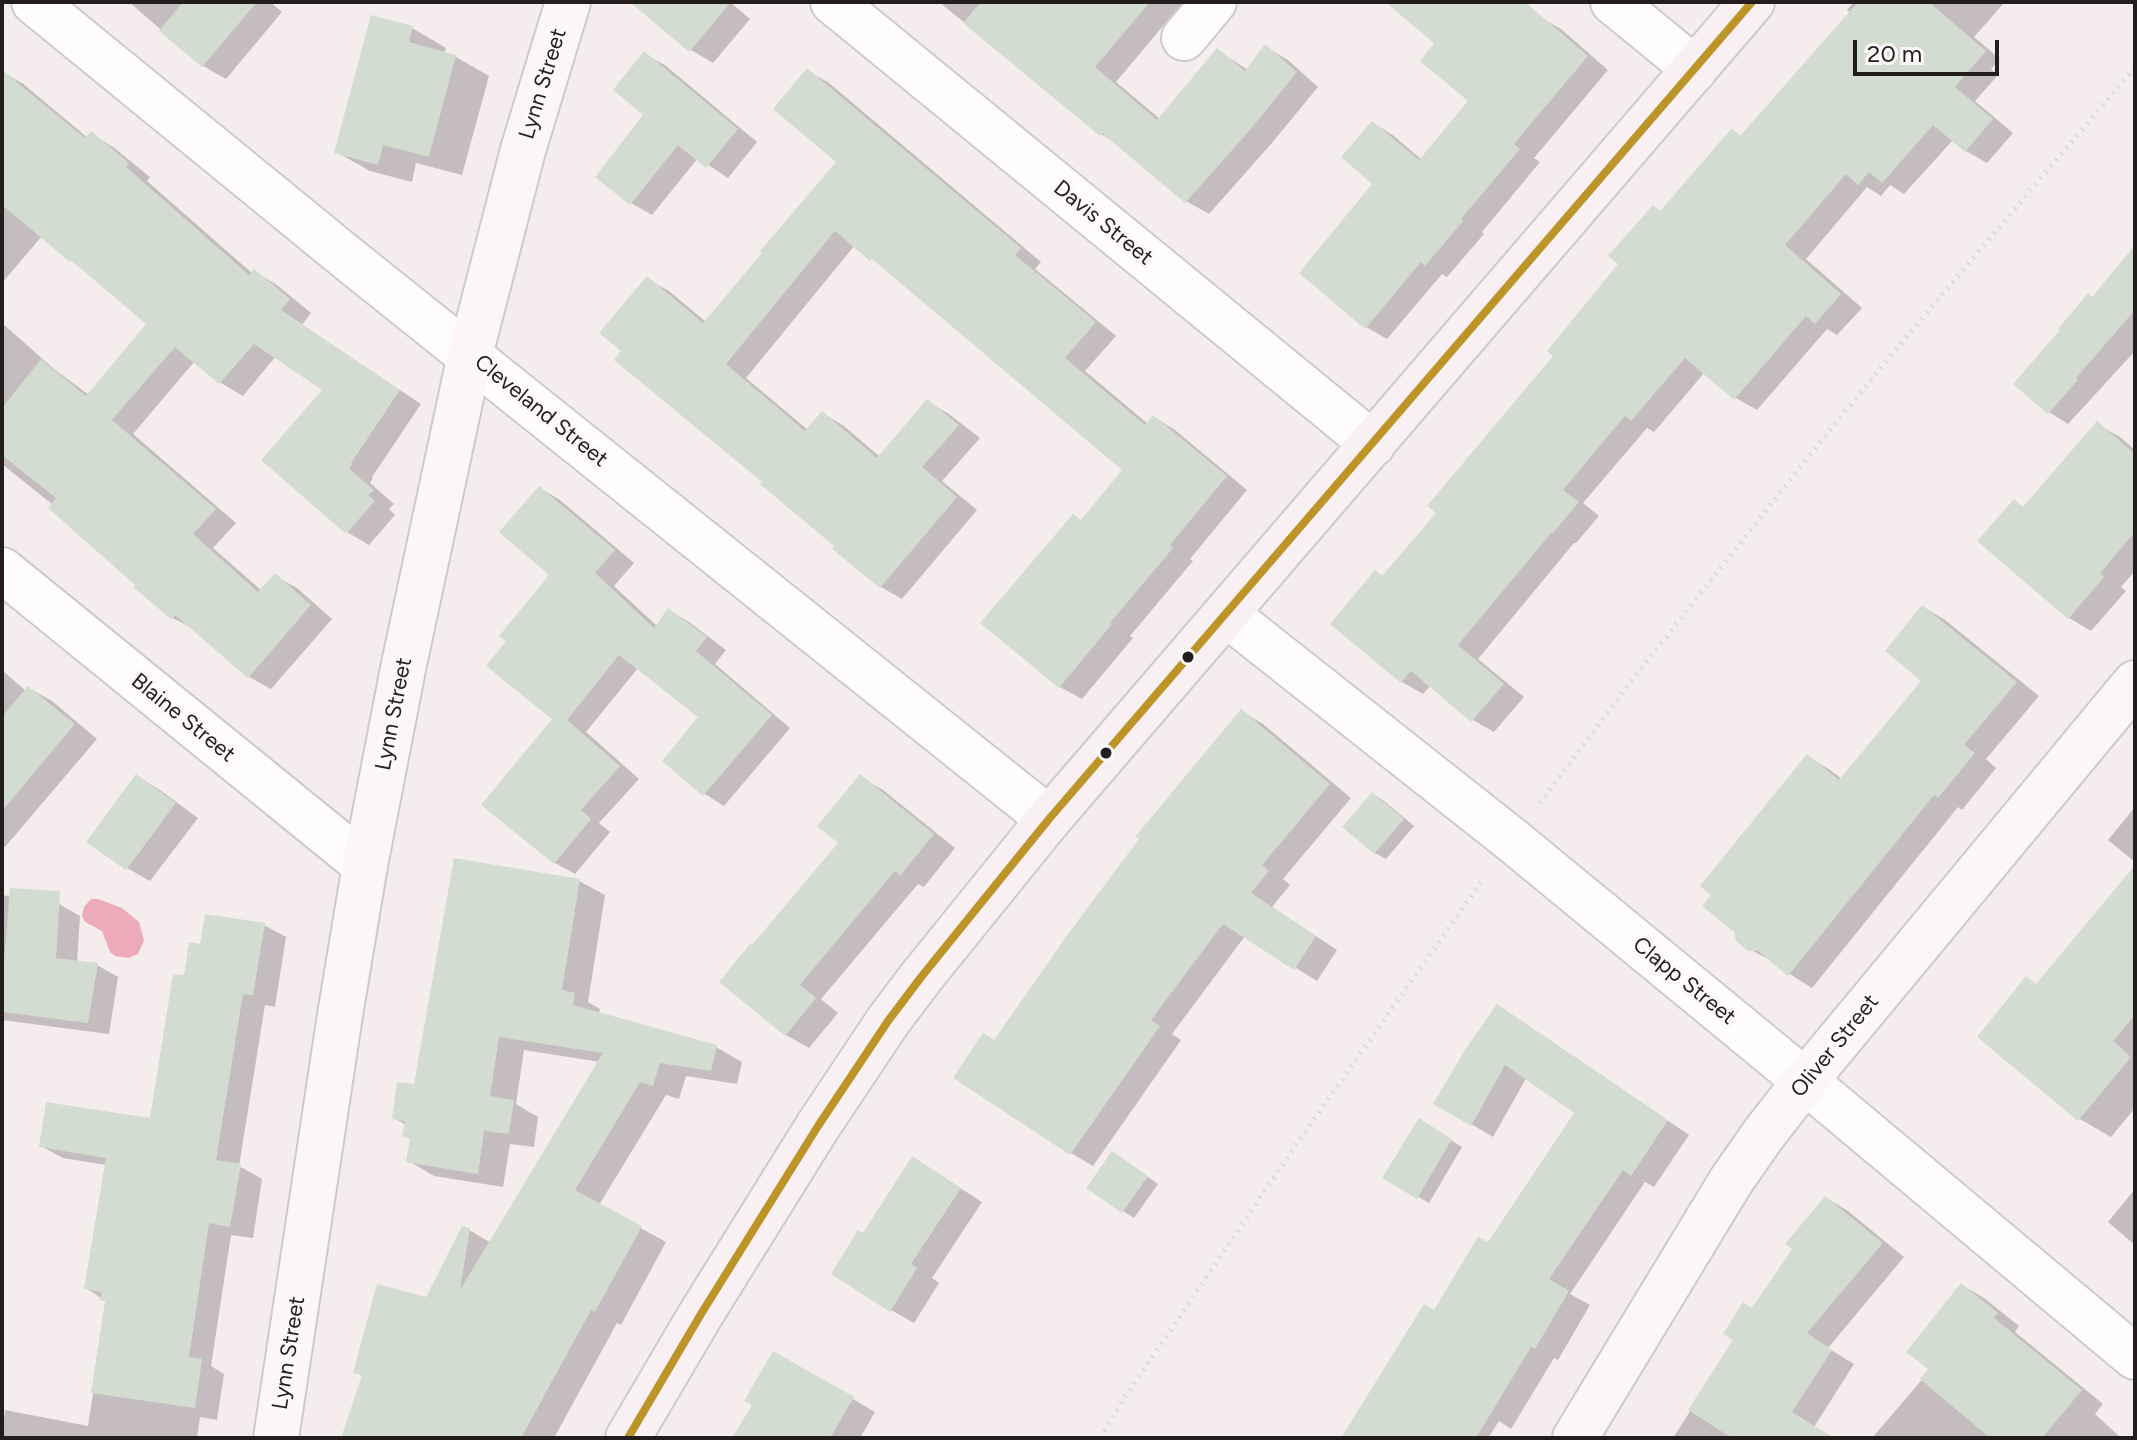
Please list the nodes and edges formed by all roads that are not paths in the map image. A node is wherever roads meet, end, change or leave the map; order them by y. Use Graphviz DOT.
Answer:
graph roads {
  1 [pos="34,2"];
  2 [pos="568,2"];
  3 [pos="833,2"];
  4 [pos="1214,2"];
  5 [pos="1613,2"];
  6 [pos="1752,2"];
  7 [pos="1184,38"];
  8 [pos="1695,69"];
  9 [pos="470,355"];
  10 [pos="1373,444"];
  11 [pos="2,570"];
  12 [pos="1226,614"];
  13 [pos="2135,683"];
  14 [pos="1049,819"];
  15 [pos="365,865"];
  16 [pos="1805,1081"];
  17 [pos="2135,1357"];
  18 [pos="276,1438"];
  19 [pos="628,1438"];
  20 [pos="1575,1438"];
  1 -- 9 [label="street, Cleveland Street"];
  2 -- 9 [label="main road, Lynn Street"];
  3 -- 10 [label="street, Davis Street"];
  4 -- 7 [label="street"];
  5 -- 8 [label="street"];
  6 -- 8 [label="main road"];
  8 -- 10 [label="main road"];
  9 -- 14 [label="street, Cleveland Street"];
  9 -- 15 [label="main road, Lynn Street"];
  10 -- 12 [label="main road"];
  11 -- 15 [label="street, Blaine Street"];
  12 -- 14 [label="main road"];
  12 -- 16 [label="street, Clapp Street"];
  13 -- 16 [label="main road, Oliver Street"];
  14 -- 19 [label="main road"];
  15 -- 18 [label="main road, Lynn Street"];
  16 -- 17 [label="street, Clapp Street"];
  16 -- 20 [label="main road, Oliver Street"];
}
